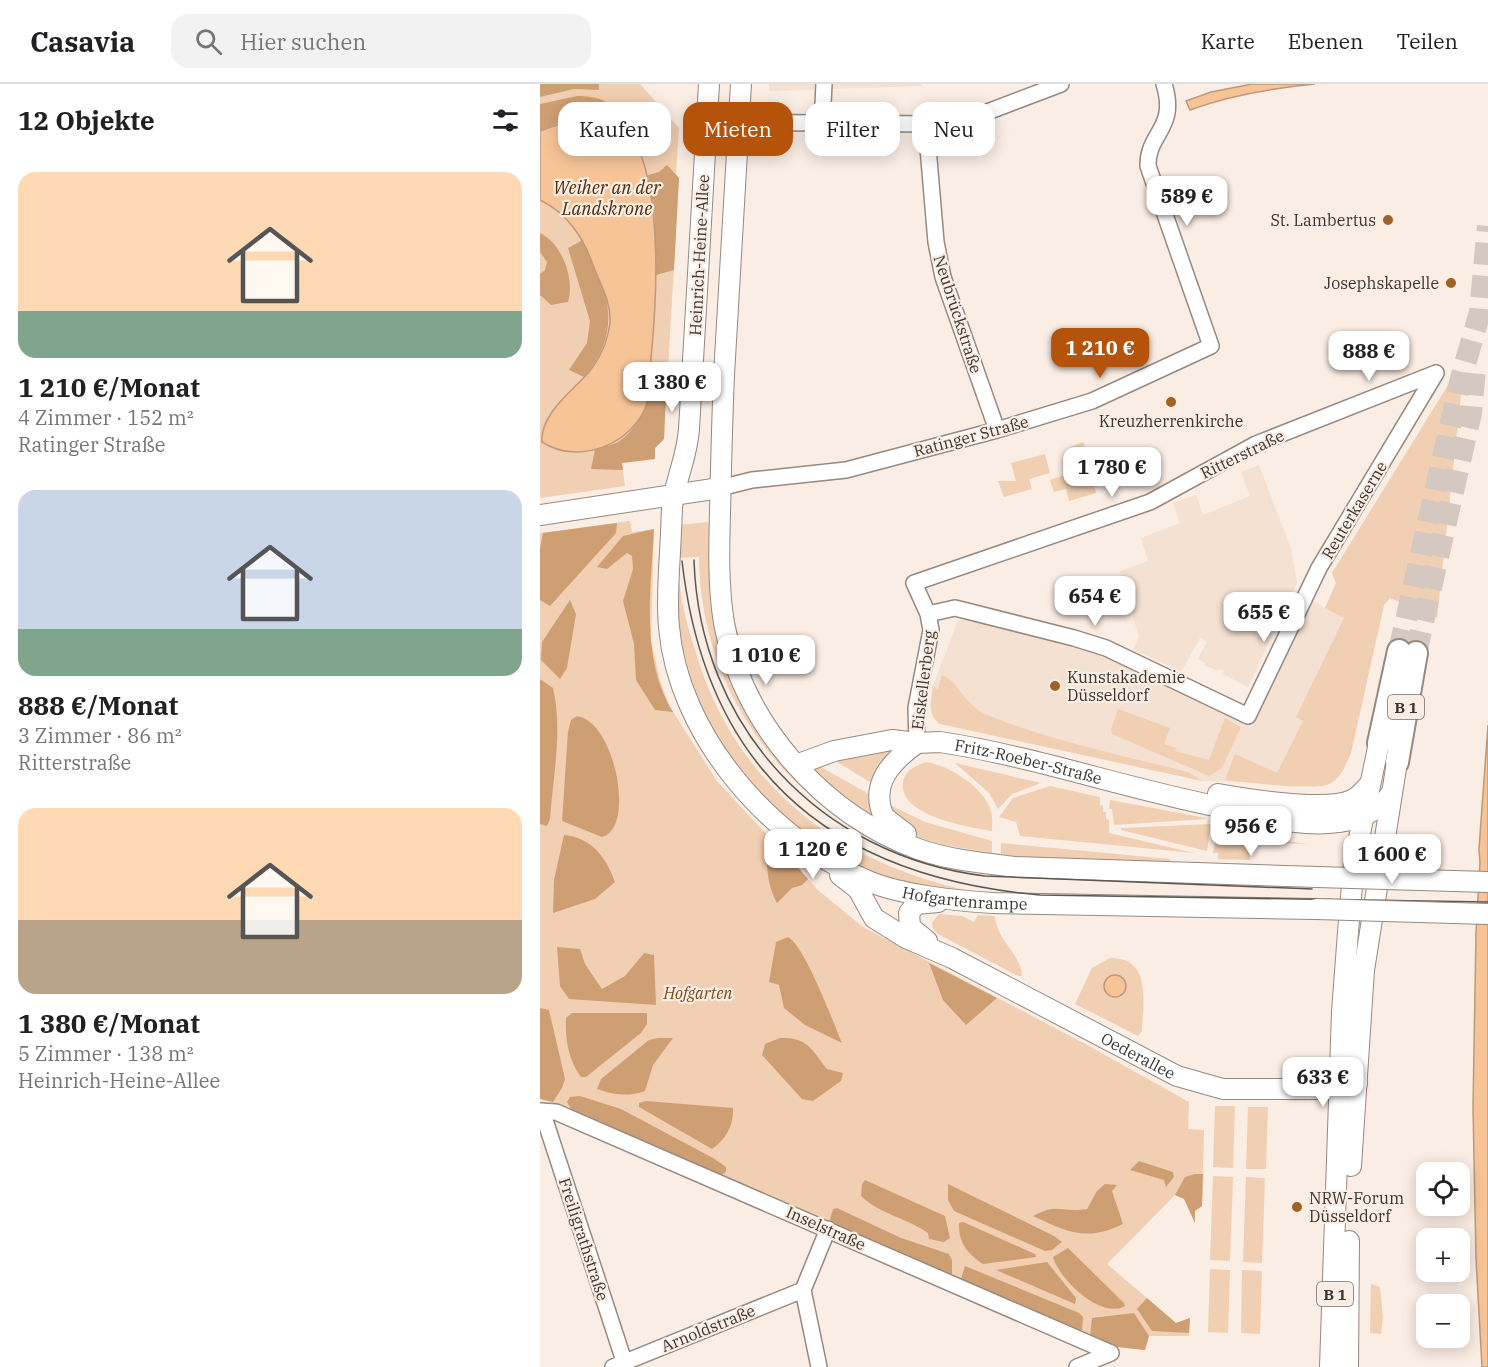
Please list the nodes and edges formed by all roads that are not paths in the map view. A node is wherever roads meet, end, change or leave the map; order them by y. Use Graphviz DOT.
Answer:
graph roads {
  1 [pos="709,84"];
  2 [pos="741,84"];
  3 [pos="824,84"];
  4 [pos="1061,84"];
  5 [pos="1164,84"];
  6 [pos="708,102"];
  7 [pos="740,102"];
  8 [pos="823,102"];
  9 [pos="995,108"];
  10 [pos="705,156"];
  11 [pos="736,156"];
  12 [pos="929,156"];
  13 [pos="1436,373"];
  14 [pos="997,430"];
  15 [pos="689,437"];
  16 [pos="720,439"];
  17 [pos="720,488"];
  18 [pos="673,496"];
  19 [pos="540,515"];
  20 [pos="914,583"];
  21 [pos="928,614"];
  22 [pos="917,743"];
  23 [pos="1379,743"];
  24 [pos="1396,762"];
  25 [pos="796,765"];
  26 [pos="1369,784"];
  27 [pos="1392,792"];
  28 [pos="1339,813"];
  29 [pos="1364,815"];
  30 [pos="799,843"];
  31 [pos="1357,847"];
  32 [pos="953,858"];
  33 [pos="1488,882"];
  34 [pos="964,902"];
  35 [pos="1488,914"];
  36 [pos="1373,921"];
  37 [pos="952,958"];
  38 [pos="1349,1086"];
  39 [pos="1302,1090"];
  40 [pos="541,1111"];
  41 [pos="1340,1113"];
  42 [pos="828,1229"];
  43 [pos="803,1290"];
  44 [pos="621,1365"];
  45 [pos="819,1367"];
  46 [pos="1077,1367"];
  47 [pos="1330,1367"];
  48 [pos="1348,1367"];
  1 -- 6 [label="main road, Heinrich-Heine-Allee"];
  2 -- 7 [label="main road, Heinrich-Heine-Allee"];
  3 -- 8 [label="street"];
  4 -- 9 [label="street"];
  5 -- 14 [label="street, Ratinger Straße"];
  10 -- 15 [label="main road, Heinrich-Heine-Allee"];
  11 -- 16 [label="main road, Heinrich-Heine-Allee"];
  12 -- 14 [label="street, Neubrückstraße"];
  13 -- 20 [label="street, Ritterstraße"];
  13 -- 21 [label="street, Reuterkaserne"];
  14 -- 17 [label="street, Ratinger Straße"];
  15 -- 16 [label="main road"];
  15 -- 18 [label="main road, Heinrich-Heine-Allee"];
  16 -- 17 [label="main road, Heinrich-Heine-Allee"];
  17 -- 18 [label="main road"];
  17 -- 25 [label="main road"];
  18 -- 19 [label="main road"];
  18 -- 30 [label="main road, Hofgartenrampe"];
  20 -- 21 [label="street, Eiskellerberg"];
  21 -- 22 [label="street, Eiskellerberg"];
  22 -- 25 [label="main road, Fritz-Roeber-Straße"];
  22 -- 28 [label="main road, Fritz-Roeber-Straße"];
  22 -- 32 [label="main road"];
  23 -- 24 [label="highway, B 1"];
  23 -- 26 [label="main road, B 1"];
  24 -- 27 [label="main road, B 1"];
  25 -- 32 [label="main road"];
  26 -- 28 [label="main road"];
  26 -- 29 [label="main road, B 1"];
  27 -- 29 [label="main road"];
  27 -- 36 [label="main road, B 1"];
  28 -- 29 [label="main road"];
  28 -- 31 [label="main road"];
  29 -- 31 [label="main road, B 1"];
  29 -- 36 [label="main road"];
  30 -- 34 [label="main road, Hofgartenrampe"];
  30 -- 37 [label="main road, Oederallee"];
  31 -- 38 [label="main road, B 1"];
  32 -- 33 [label="main road, bridge"];
  34 -- 35 [label="main road, Hofgartenrampe, bridge"];
  34 -- 37 [label="main road, Oederallee"];
  36 -- 38 [label="main road, B 1"];
  37 -- 39 [label="main road, Oederallee"];
  38 -- 39 [label="main road, Oederallee"];
  38 -- 41 [label="main road, B 1"];
  38 -- 48 [label="main road, B 1"];
  39 -- 41 [label="main road"];
  40 -- 42 [label="street, Inselstraße"];
  40 -- 44 [label="street, Freiligrathstraße"];
  41 -- 47 [label="main road, B 1"];
  42 -- 43 [label="street"];
  42 -- 46 [label="street, Inselstraße"];
  43 -- 44 [label="street, Arnoldstraße"];
  43 -- 45 [label="street"];
}
